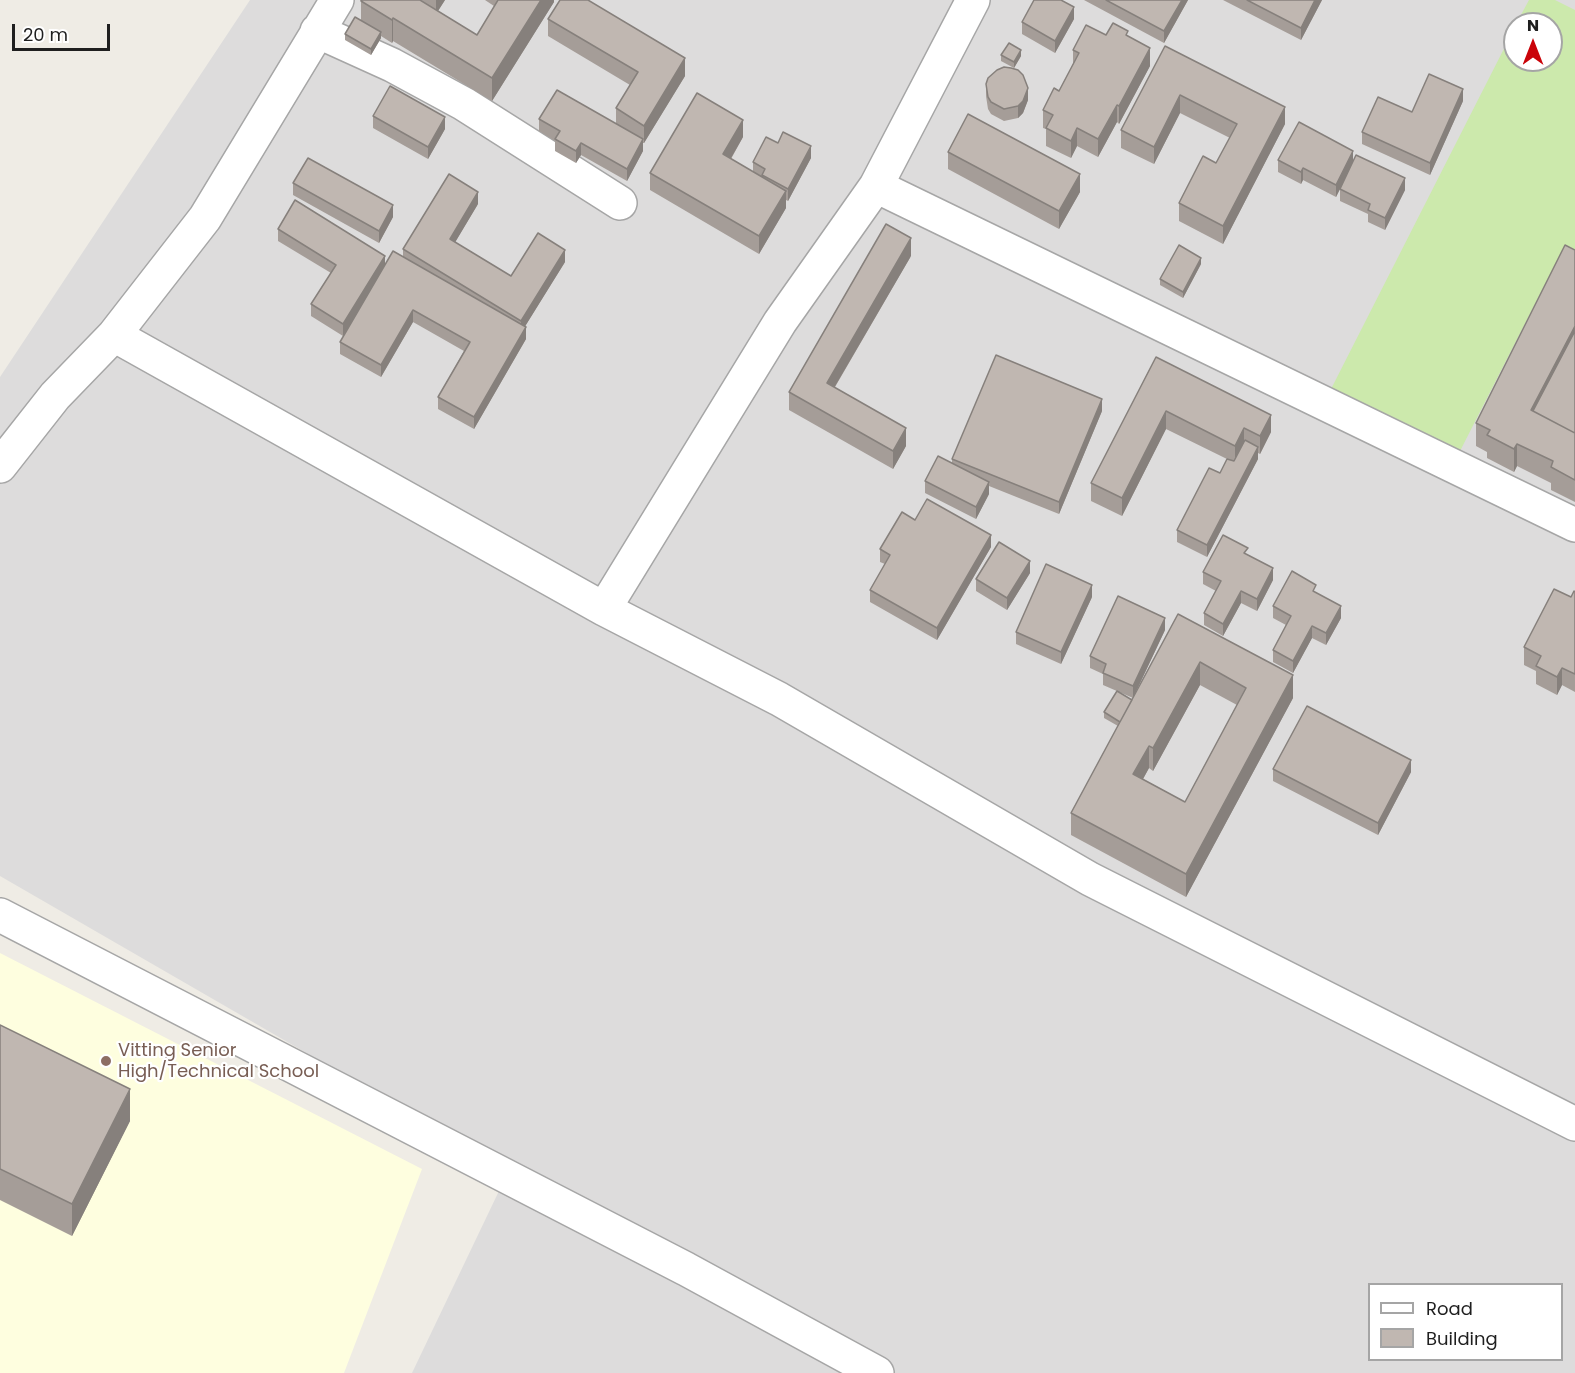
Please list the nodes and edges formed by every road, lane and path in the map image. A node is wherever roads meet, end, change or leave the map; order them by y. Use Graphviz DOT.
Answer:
graph roads {
  1 [pos="337,0"];
  2 [pos="973,0"];
  3 [pos="317,32"];
  4 [pos="876,186"];
  5 [pos="620,203"];
  6 [pos="114,335"];
  7 [pos="0,466"];
  8 [pos="1575,525"];
  9 [pos="604,609"];
  10 [pos="0,915"];
  11 [pos="1575,1124"];
  12 [pos="878,1373"];
  1 -- 3 [label="street"];
  2 -- 4 [label="street"];
  3 -- 5 [label="street"];
  3 -- 6 [label="street"];
  4 -- 8 [label="street"];
  4 -- 9 [label="street"];
  6 -- 7 [label="street"];
  6 -- 9 [label="street"];
  9 -- 11 [label="street"];
  10 -- 12 [label="street"];
}
